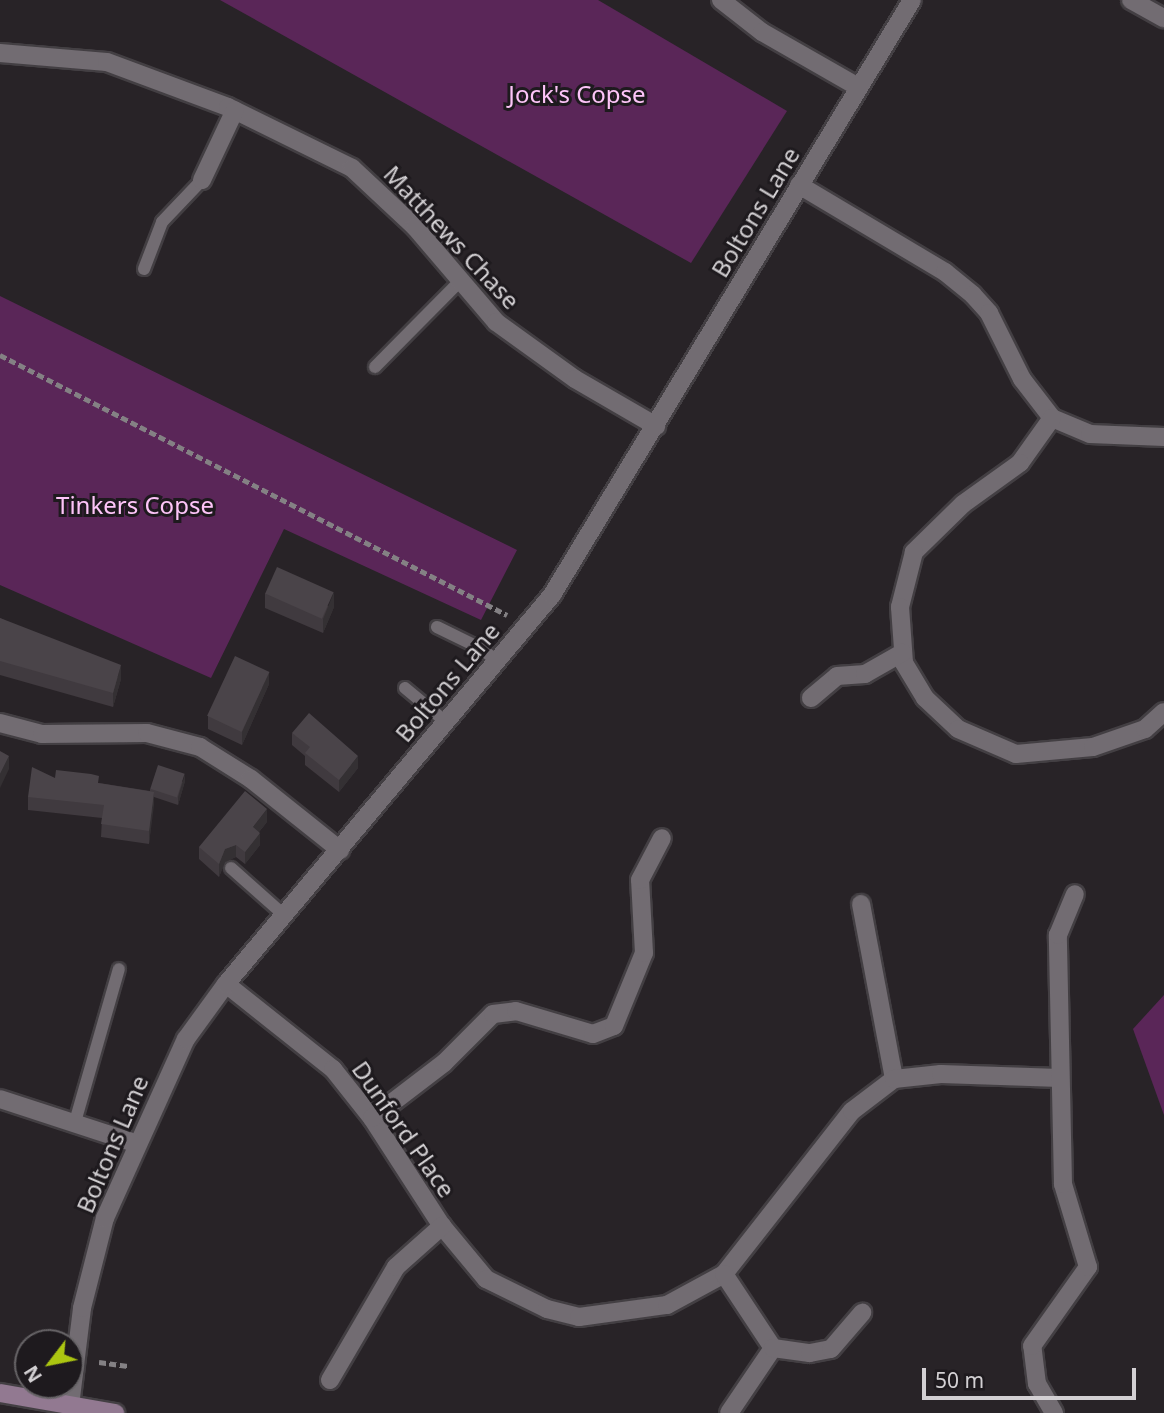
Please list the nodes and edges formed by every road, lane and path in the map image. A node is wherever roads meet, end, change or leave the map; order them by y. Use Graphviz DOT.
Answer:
graph roads {
  1 [pos="721,0"];
  2 [pos="912,0"];
  3 [pos="1131,0"];
  4 [pos="1164,18"];
  5 [pos="0,53"];
  6 [pos="858,87"];
  7 [pos="235,110"];
  8 [pos="202,180"];
  9 [pos="799,185"];
  10 [pos="144,269"];
  11 [pos="461,281"];
  12 [pos="0,355"];
  13 [pos="374,367"];
  14 [pos="1052,418"];
  15 [pos="656,426"];
  16 [pos="1164,437"];
  17 [pos="526,626"];
  18 [pos="437,627"];
  19 [pos="902,653"];
  20 [pos="497,661"];
  21 [pos="405,688"];
  22 [pos="811,698"];
  23 [pos="1164,712"];
  24 [pos="446,722"];
  25 [pos="0,723"];
  26 [pos="662,838"];
  27 [pos="340,850"];
  28 [pos="231,868"];
  29 [pos="1075,894"];
  30 [pos="861,905"];
  31 [pos="284,915"];
  32 [pos="119,969"];
  33 [pos="226,984"];
  34 [pos="1060,1078"];
  35 [pos="894,1079"];
  36 [pos="0,1099"];
  37 [pos="372,1118"];
  38 [pos="75,1122"];
  39 [pos="135,1143"];
  40 [pos="442,1226"];
  41 [pos="724,1274"];
  42 [pos="862,1312"];
  43 [pos="773,1348"];
  44 [pos="120,1365"];
  45 [pos="128,1366"];
  46 [pos="330,1380"];
  47 [pos="0,1393"];
  48 [pos="70,1405"];
  49 [pos="115,1413"];
  50 [pos="729,1413"];
  51 [pos="1054,1413"];
  1 -- 6 [label="street"];
  2 -- 6 [label="street, Boltons Lane"];
  3 -- 4 [label="street"];
  5 -- 7 [label="street, Matthews Chase"];
  6 -- 9 [label="street, Boltons Lane"];
  7 -- 8 [label="street"];
  7 -- 11 [label="street, Matthews Chase"];
  8 -- 10 [label="lane"];
  9 -- 14 [label="street"];
  9 -- 15 [label="street, Boltons Lane"];
  11 -- 13 [label="lane"];
  11 -- 15 [label="street, Matthews Chase"];
  12 -- 17 [label="path"];
  14 -- 16 [label="street"];
  14 -- 19 [label="street"];
  15 -- 17 [label="street, Boltons Lane"];
  17 -- 20 [label="street, Boltons Lane"];
  18 -- 20 [label="lane"];
  19 -- 22 [label="street"];
  19 -- 23 [label="street"];
  20 -- 24 [label="street, Boltons Lane"];
  21 -- 24 [label="lane"];
  24 -- 27 [label="street, Boltons Lane"];
  25 -- 27 [label="street"];
  26 -- 37 [label="street"];
  27 -- 31 [label="street, Boltons Lane"];
  28 -- 31 [label="lane"];
  29 -- 34 [label="street"];
  30 -- 35 [label="street"];
  31 -- 33 [label="street, Boltons Lane"];
  32 -- 38 [label="lane"];
  33 -- 37 [label="street, Dunford Place"];
  33 -- 39 [label="street, Boltons Lane"];
  34 -- 35 [label="street"];
  34 -- 51 [label="street"];
  35 -- 41 [label="street, Dunford Place"];
  36 -- 38 [label="street"];
  37 -- 40 [label="street, Dunford Place"];
  38 -- 39 [label="street"];
  39 -- 48 [label="street, Boltons Lane"];
  40 -- 41 [label="street, Dunford Place"];
  40 -- 46 [label="street, Dunford Place"];
  41 -- 43 [label="street"];
  42 -- 43 [label="street"];
  43 -- 50 [label="street"];
  44 -- 45 [label="path"];
  47 -- 48 [label="street"];
  48 -- 49 [label="street"];
}
